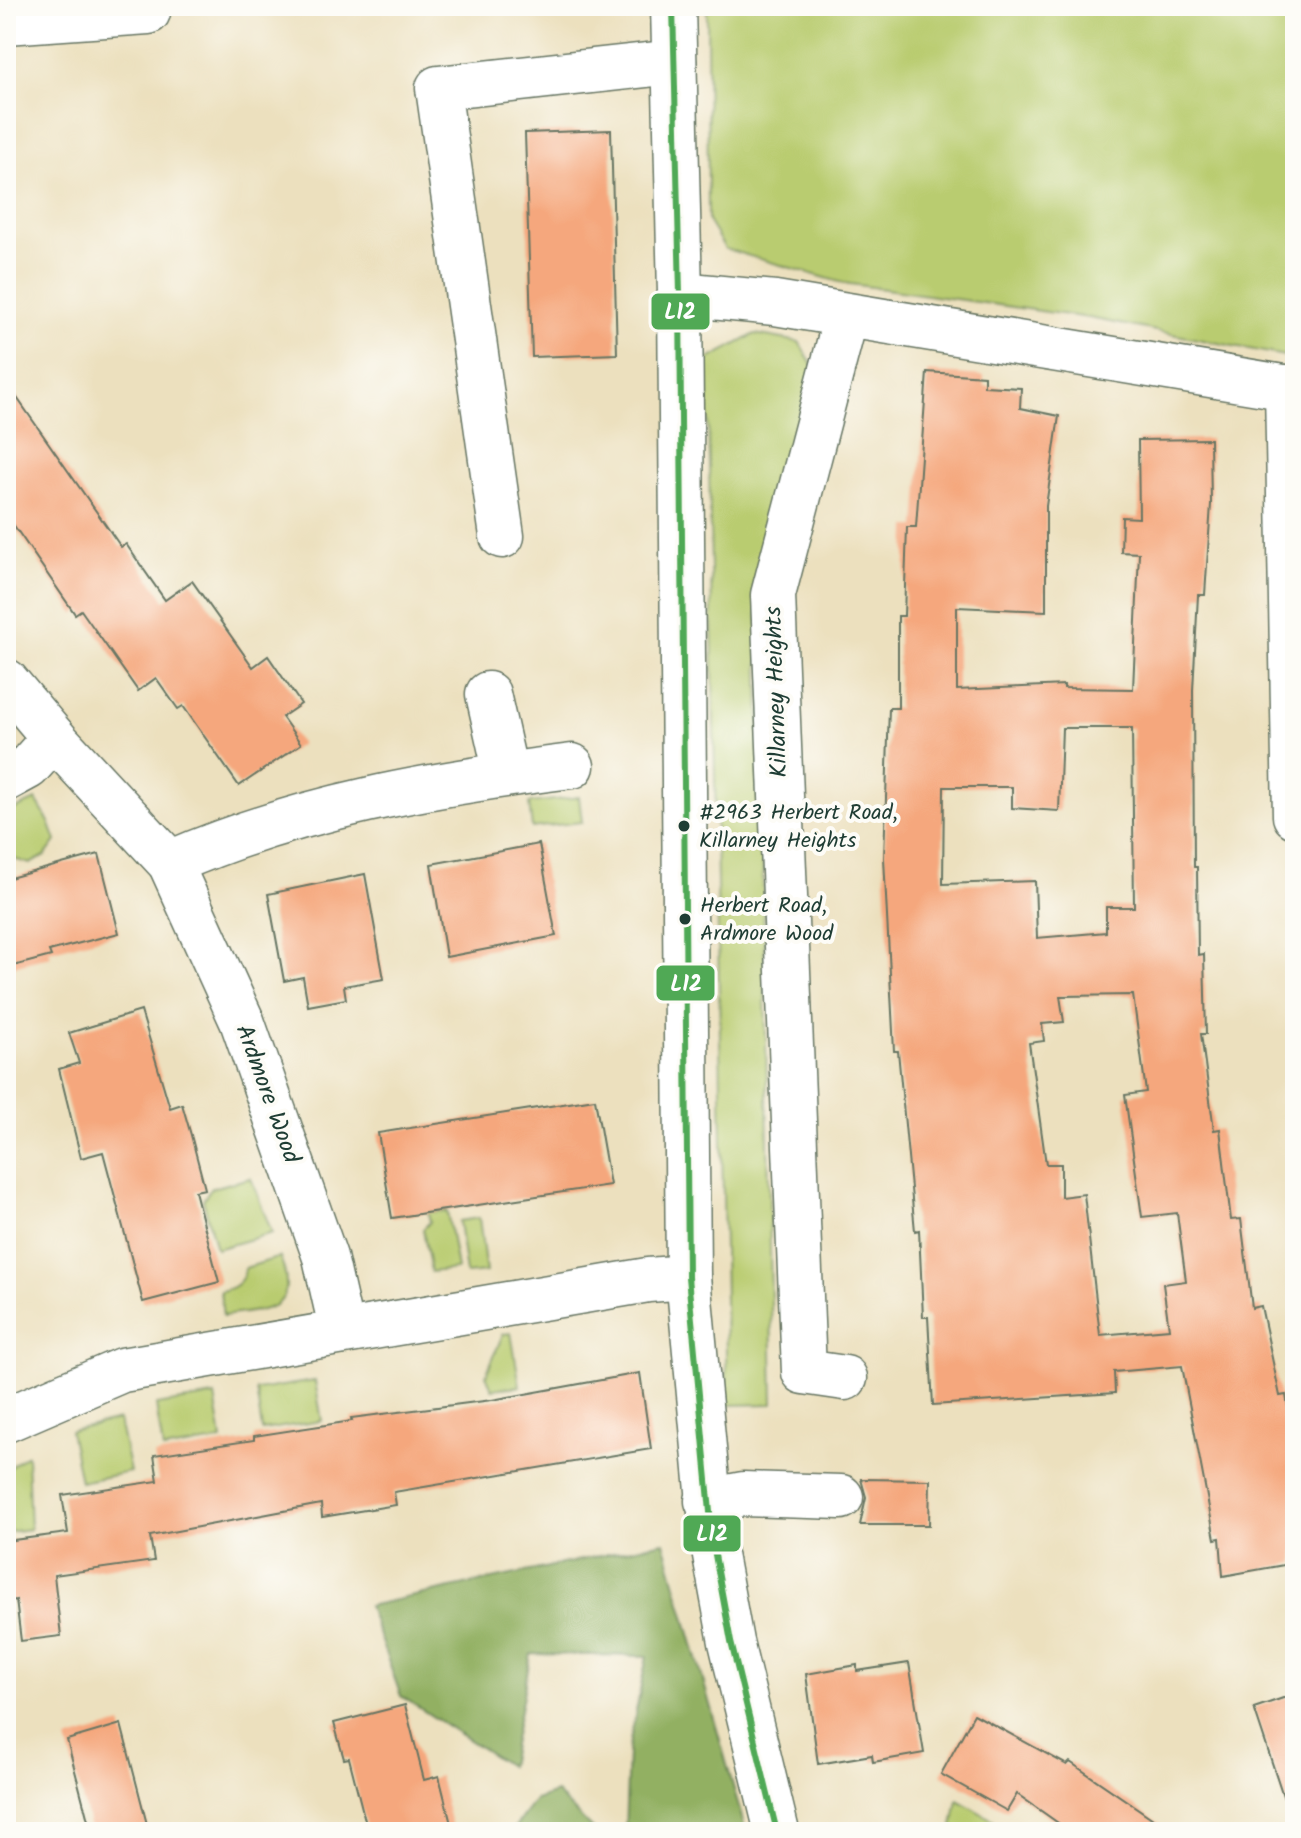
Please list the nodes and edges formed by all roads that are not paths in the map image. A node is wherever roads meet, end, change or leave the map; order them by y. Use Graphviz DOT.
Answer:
graph roads {
  1 [pos="673,6"];
  2 [pos="148,12"];
  3 [pos="6,22"];
  4 [pos="674,62"];
  5 [pos="680,294"];
  6 [pos="846,316"];
  7 [pos="1291,388"];
  8 [pos="502,536"];
  9 [pos="6,681"];
  10 [pos="488,694"];
  11 [pos="54,738"];
  12 [pos="572,766"];
  13 [pos="506,774"];
  14 [pos="6,779"];
  15 [pos="1295,816"];
  16 [pos="170,863"];
  17 [pos="688,1277"];
  18 [pos="342,1332"];
  19 [pos="845,1378"];
  20 [pos="6,1420"];
  21 [pos="841,1497"];
  22 [pos="707,1501"];
  23 [pos="777,1832"];
  1 -- 4 [label="street"];
  2 -- 3 [label="street"];
  4 -- 5 [label="street"];
  4 -- 8 [label="street"];
  5 -- 6 [label="street"];
  5 -- 17 [label="street"];
  6 -- 7 [label="street"];
  6 -- 19 [label="street, Killarney Heights"];
  7 -- 15 [label="street"];
  9 -- 11 [label="street, Ardmore Wood"];
  10 -- 13 [label="street"];
  11 -- 14 [label="street"];
  11 -- 16 [label="street, Ardmore Wood"];
  12 -- 13 [label="street"];
  13 -- 16 [label="street"];
  16 -- 18 [label="street, Ardmore Wood"];
  17 -- 18 [label="street"];
  17 -- 22 [label="street"];
  18 -- 20 [label="street"];
  21 -- 22 [label="street"];
  22 -- 23 [label="street"];
}
